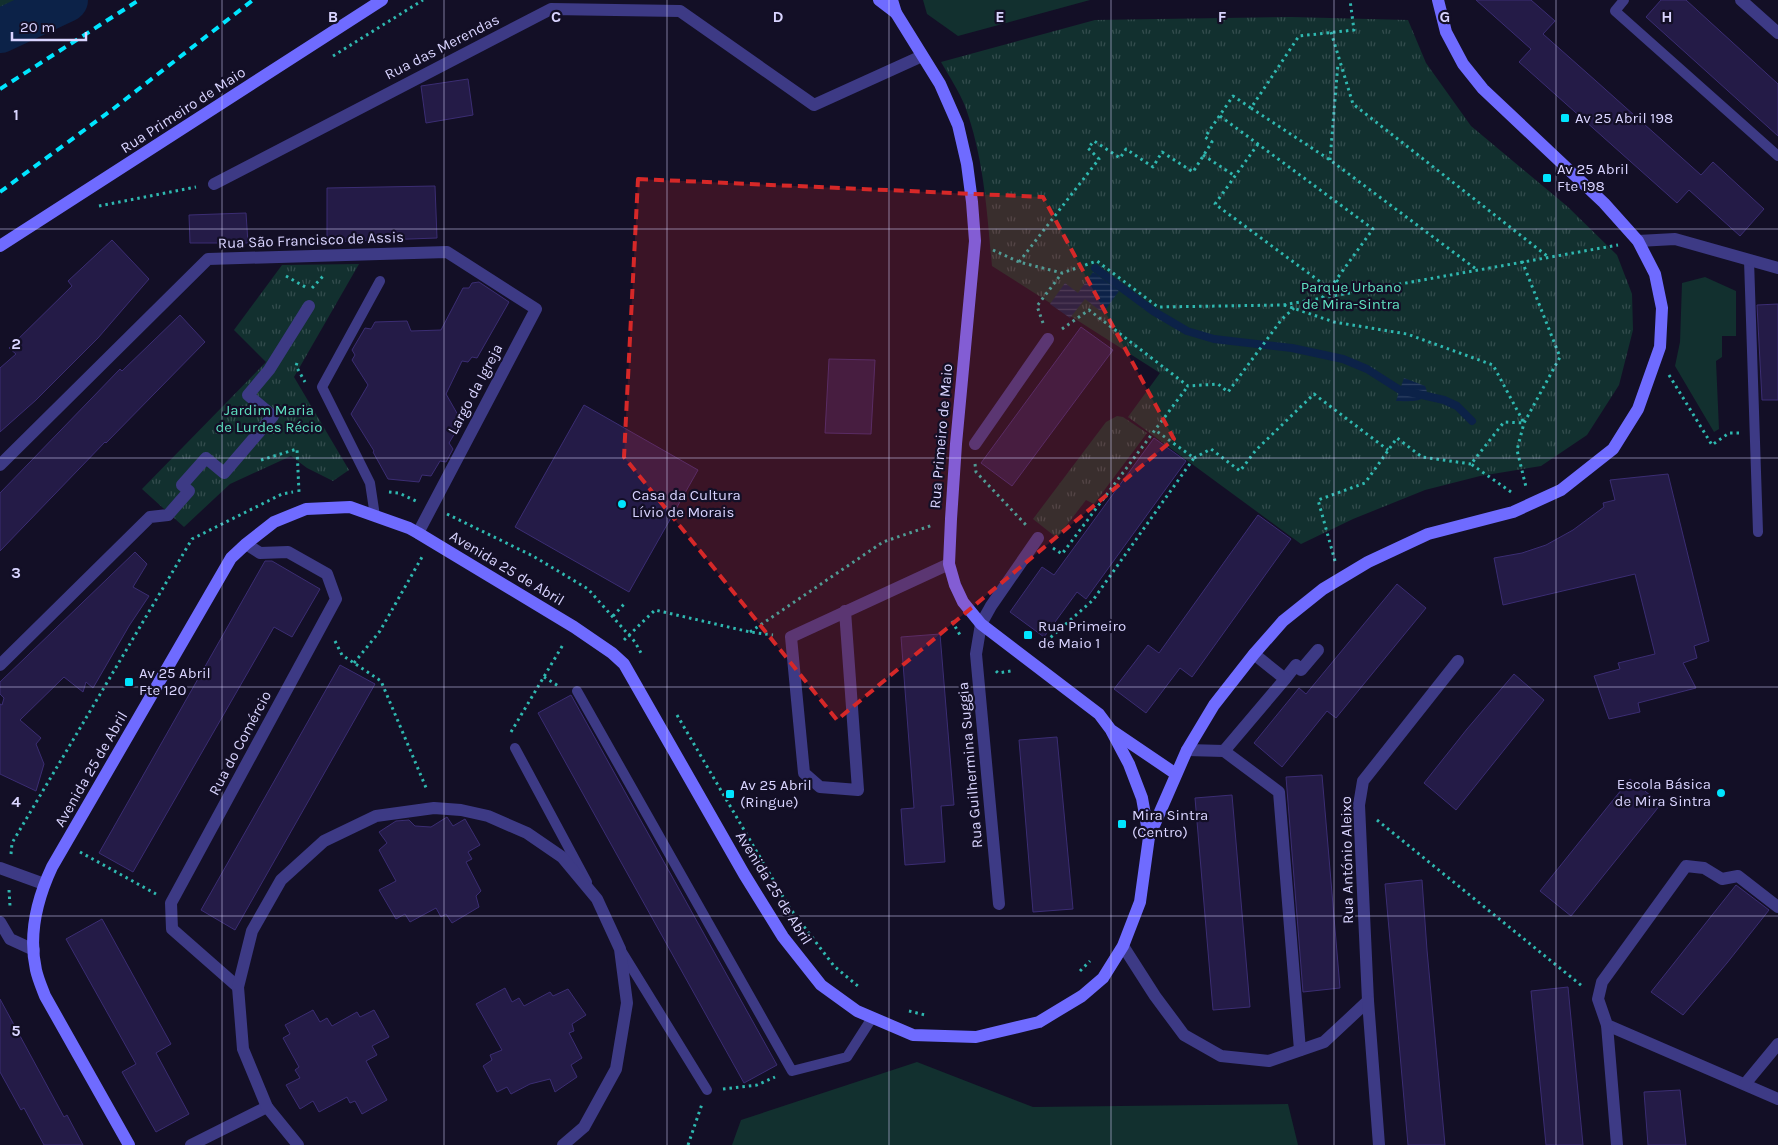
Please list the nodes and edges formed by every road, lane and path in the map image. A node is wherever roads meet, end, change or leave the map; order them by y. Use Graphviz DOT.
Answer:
graph roads {
  1 [pos="382,0"];
  2 [pos="879,0"];
  3 [pos="892,0"];
  4 [pos="1350,0"];
  5 [pos="1438,0"];
  6 [pos="1624,0"];
  7 [pos="1741,0"];
  8 [pos="896,13"];
  9 [pos="1330,32"];
  10 [pos="1778,33"];
  11 [pos="922,56"];
  12 [pos="1338,60"];
  13 [pos="1251,108"];
  14 [pos="1220,116"];
  15 [pos="1258,144"];
  16 [pos="1204,155"];
  17 [pos="1778,156"];
  18 [pos="1330,160"];
  19 [pos="1235,176"];
  20 [pos="214,184"];
  21 [pos="98,206"];
  22 [pos="1638,241"];
  23 [pos="975,242"];
  24 [pos="0,246"];
  25 [pos="1547,256"];
  26 [pos="263,257"];
  27 [pos="1749,260"];
  28 [pos="1522,261"];
  29 [pos="1019,262"];
  30 [pos="1778,268"];
  31 [pos="1476,269"];
  32 [pos="1062,273"];
  33 [pos="490,280"];
  34 [pos="1336,280"];
  35 [pos="380,281"];
  36 [pos="1330,288"];
  37 [pos="1352,292"];
  38 [pos="1322,298"];
  39 [pos="1284,305"];
  40 [pos="309,306"];
  41 [pos="1294,308"];
  42 [pos="1048,339"];
  43 [pos="1657,355"];
  44 [pos="300,357"];
  45 [pos="1188,386"];
  46 [pos="322,387"];
  47 [pos="1524,423"];
  48 [pos="1155,430"];
  49 [pos="1755,432"];
  50 [pos="975,444"];
  51 [pos="1388,450"];
  52 [pos="1194,458"];
  53 [pos="253,463"];
  54 [pos="1471,464"];
  55 [pos="0,465"];
  56 [pos="309,490"];
  57 [pos="299,492"];
  58 [pos="1530,505"];
  59 [pos="376,516"];
  60 [pos="950,519"];
  61 [pos="1758,532"];
  62 [pos="418,533"];
  63 [pos="1038,538"];
  64 [pos="431,541"];
  65 [pos="246,544"];
  66 [pos="949,564"];
  67 [pos="1340,578"];
  68 [pos="626,602"];
  69 [pos="845,611"];
  70 [pos="613,616"];
  71 [pos="325,620"];
  72 [pos="981,624"];
  73 [pos="638,626"];
  74 [pos="574,627"];
  75 [pos="1035,640"];
  76 [pos="1318,650"];
  77 [pos="1254,654"];
  78 [pos="1458,661"];
  79 [pos="354,664"];
  80 [pos="0,665"];
  81 [pos="1285,679"];
  82 [pos="577,691"];
  83 [pos="1111,730"];
  84 [pos="515,748"];
  85 [pos="1187,750"];
  86 [pos="1224,751"];
  87 [pos="1176,774"];
  88 [pos="1360,805"];
  89 [pos="434,808"];
  90 [pos="1149,837"];
  91 [pos="12,843"];
  92 [pos="66,844"];
  93 [pos="0,868"];
  94 [pos="44,884"];
  95 [pos="161,897"];
  96 [pos="597,899"];
  97 [pos="999,904"];
  98 [pos="1778,907"];
  99 [pos="0,922"];
  100 [pos="1123,946"];
  101 [pos="620,949"];
  102 [pos="34,950"];
  103 [pos="238,987"];
  104 [pos="1598,999"];
  105 [pos="1368,1001"];
  106 [pos="872,1018"];
  107 [pos="1607,1026"];
  108 [pos="1778,1044"];
  109 [pos="1300,1050"];
  110 [pos="792,1070"];
  111 [pos="1745,1084"];
  112 [pos="707,1090"];
  113 [pos="1778,1099"];
  114 [pos="267,1107"];
  115 [pos="129,1145"];
  116 [pos="191,1145"];
  117 [pos="298,1145"];
  118 [pos="563,1145"];
  119 [pos="688,1145"];
  120 [pos="1379,1145"];
  121 [pos="1617,1145"];
  1 -- 24 [label="street, Rua Primeiro de Maio"];
  2 -- 8 [label="street, Rua Primeiro de Maio"];
  3 -- 8 [label="street, Rua Primeiro de Maio"];
  4 -- 9 [label="path"];
  5 -- 22 [label="street, Avenida 25 de Abril"];
  6 -- 17 [label="lane"];
  7 -- 10 [label="street"];
  8 -- 11 [label="street, Rua Primeiro de Maio"];
  9 -- 12 [label="path"];
  9 -- 13 [label="path"];
  11 -- 20 [label="street, Rua das Merendas"];
  11 -- 23 [label="street, Rua Primeiro de Maio"];
  12 -- 18 [label="path"];
  12 -- 25 [label="path"];
  13 -- 14 [label="path"];
  13 -- 18 [label="path"];
  14 -- 15 [label="path"];
  14 -- 16 [label="path"];
  15 -- 19 [label="path"];
  15 -- 34 [label="path"];
  16 -- 19 [label="path"];
  16 -- 29 [label="path"];
  18 -- 31 [label="path"];
  19 -- 36 [label="path"];
  20 -- 21 [label="path"];
  22 -- 25 [label="path"];
  22 -- 27 [label="street"];
  22 -- 43 [label="street, Avenida 25 de Abril"];
  23 -- 29 [label="path"];
  23 -- 60 [label="street, Rua Primeiro de Maio"];
  25 -- 28 [label="path"];
  26 -- 33 [label="street, Rua São Francisco de Assis"];
  26 -- 40 [label="path"];
  26 -- 55 [label="street, Rua São Francisco de Assis"];
  27 -- 30 [label="street"];
  27 -- 49 [label="lane"];
  28 -- 31 [label="path"];
  28 -- 47 [label="path"];
  29 -- 32 [label="path"];
  31 -- 37 [label="path"];
  32 -- 39 [label="path"];
  32 -- 42 [label="path"];
  33 -- 62 [label="street, Largo da Igreja"];
  34 -- 36 [label="path"];
  34 -- 37 [label="path"];
  35 -- 46 [label="lane"];
  36 -- 38 [label="path"];
  37 -- 38 [label="path"];
  38 -- 39 [label="path"];
  39 -- 41 [label="path"];
  40 -- 80 [label="street"];
  41 -- 45 [label="path"];
  41 -- 47 [label="path"];
  42 -- 45 [label="path"];
  42 -- 50 [label="street"];
  43 -- 49 [label="path"];
  43 -- 58 [label="street, Avenida 25 de Abril"];
  44 -- 46 [label="path"];
  45 -- 48 [label="path"];
  46 -- 59 [label="lane"];
  47 -- 54 [label="path"];
  47 -- 58 [label="path"];
  48 -- 52 [label="path"];
  48 -- 63 [label="path"];
  49 -- 61 [label="lane"];
  50 -- 63 [label="path"];
  51 -- 52 [label="path"];
  51 -- 54 [label="path"];
  51 -- 67 [label="path"];
  52 -- 75 [label="path"];
  53 -- 57 [label="path"];
  54 -- 58 [label="path"];
  56 -- 57 [label="path"];
  57 -- 91 [label="path"];
  58 -- 67 [label="street, Avenida 25 de Abril"];
  59 -- 62 [label="street, Avenida 25 de Abril"];
  59 -- 65 [label="street, Avenida 25 de Abril"];
  60 -- 66 [label="street, Rua Primeiro de Maio"];
  60 -- 73 [label="path"];
  62 -- 64 [label="street, Avenida 25 de Abril"];
  63 -- 72 [label="street, Rua Guilhermina Suggia"];
  64 -- 74 [label="street, Avenida 25 de Abril"];
  64 -- 79 [label="path"];
  65 -- 71 [label="street, Rua do Comércio"];
  65 -- 92 [label="street, Avenida 25 de Abril"];
  66 -- 69 [label="street"];
  66 -- 72 [label="street, Rua Primeiro de Maio"];
  67 -- 77 [label="street, Avenida 25 de Abril"];
  68 -- 70 [label="path"];
  69 -- 69 [label="street"];
  71 -- 79 [label="path"];
  71 -- 103 [label="street, Rua do Comércio"];
  72 -- 83 [label="street, Rua Primeiro de Maio"];
  72 -- 97 [label="street, Rua Guilhermina Suggia"];
  74 -- 84 [label="path"];
  74 -- 106 [label="street, Avenida 25 de Abril"];
  76 -- 81 [label="street"];
  77 -- 81 [label="street"];
  77 -- 85 [label="street, Avenida 25 de Abril"];
  78 -- 88 [label="street, Rua António Aleixo"];
  79 -- 89 [label="path"];
  81 -- 86 [label="street"];
  82 -- 110 [label="lane"];
  83 -- 87 [label="street, Rua Primeiro de Maio"];
  83 -- 90 [label="street"];
  84 -- 96 [label="lane"];
  85 -- 86 [label="street"];
  85 -- 87 [label="street, Avenida 25 de Abril"];
  86 -- 109 [label="street"];
  87 -- 90 [label="street, Avenida 25 de Abril"];
  88 -- 104 [label="path"];
  88 -- 105 [label="street, Rua António Aleixo"];
  89 -- 96 [label="street"];
  89 -- 103 [label="street"];
  90 -- 100 [label="street, Avenida 25 de Abril"];
  92 -- 94 [label="street, Avenida 25 de Abril"];
  92 -- 95 [label="path"];
  93 -- 94 [label="street"];
  94 -- 102 [label="street, Avenida 25 de Abril"];
  96 -- 101 [label="street"];
  98 -- 104 [label="street"];
  99 -- 102 [label="street"];
  100 -- 106 [label="street, Avenida 25 de Abril"];
  100 -- 109 [label="street"];
  101 -- 112 [label="lane"];
  101 -- 118 [label="street"];
  102 -- 115 [label="street, Avenida 25 de Abril"];
  103 -- 114 [label="street"];
  104 -- 107 [label="street"];
  105 -- 109 [label="street"];
  105 -- 120 [label="street, Rua António Aleixo"];
  106 -- 110 [label="lane"];
  107 -- 111 [label="street"];
  107 -- 121 [label="street"];
  108 -- 111 [label="street"];
  110 -- 112 [label="path"];
  111 -- 113 [label="street"];
  112 -- 119 [label="path"];
  114 -- 116 [label="street"];
  114 -- 117 [label="street"];
}
